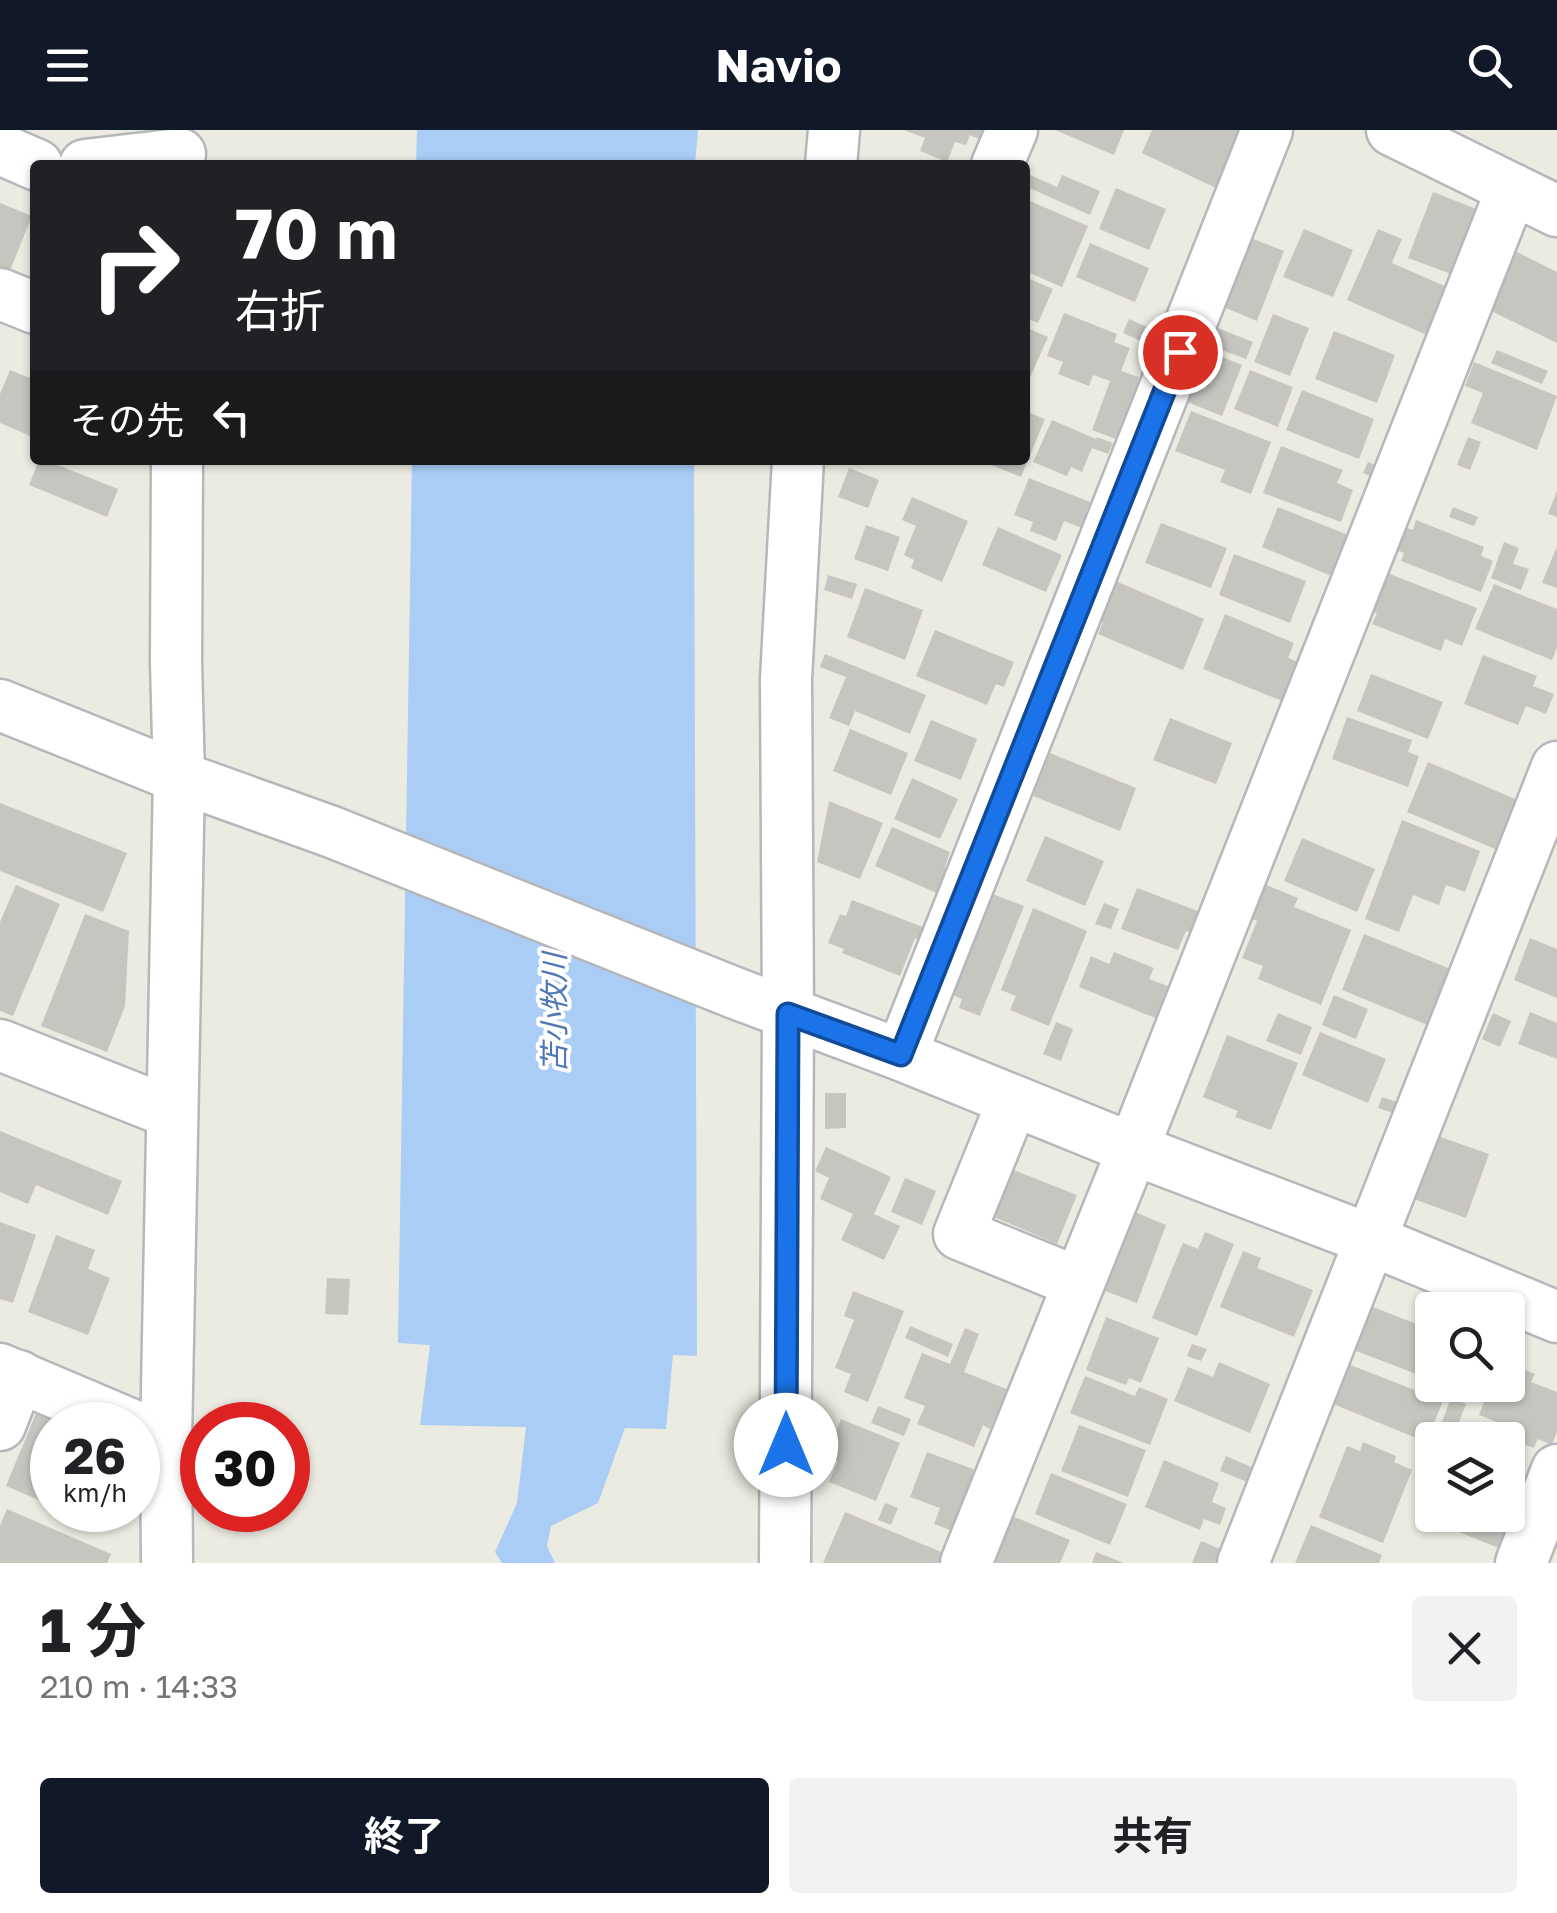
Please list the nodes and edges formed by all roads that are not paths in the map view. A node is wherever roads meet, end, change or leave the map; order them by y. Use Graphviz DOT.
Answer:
graph roads {
  1 [pos="834,130"];
  2 [pos="1012,130"];
  3 [pos="1267,130"];
  4 [pos="1399,132"];
  5 [pos="0,149"];
  6 [pos="180,150"];
  7 [pos="116,160"];
  8 [pos="831,160"];
  9 [pos="1000,160"];
  10 [pos="30,162"];
  11 [pos="1512,190"];
  12 [pos="1557,210"];
  13 [pos="0,294"];
  14 [pos="30,306"];
  15 [pos="177,465"];
  16 [pos="798,465"];
  17 [pos="0,705"];
  18 [pos="1557,767"];
  19 [pos="178,777"];
  20 [pos="788,1014"];
  21 [pos="0,1045"];
  22 [pos="901,1055"];
  23 [pos="1013,1100"];
  24 [pos="172,1113"];
  25 [pos="1133,1149"];
  26 [pos="1371,1240"];
  27 [pos="1078,1284"];
  28 [pos="1557,1317"];
  29 [pos="9,1372"];
  30 [pos="78,1402"];
  31 [pos="147,1402"];
  32 [pos="0,1425"];
  33 [pos="1557,1470"];
  34 [pos="160,1521"];
  35 [pos="167,1563"];
  36 [pos="785,1563"];
  37 [pos="966,1563"];
  38 [pos="1243,1563"];
  39 [pos="1521,1563"];
  1 -- 8 [label="street"];
  2 -- 9 [label="street"];
  3 -- 22 [label="street"];
  4 -- 11 [label="street"];
  5 -- 10 [label="street"];
  6 -- 7 [label="street"];
  11 -- 12 [label="street"];
  11 -- 25 [label="street"];
  13 -- 14 [label="street"];
  15 -- 19 [label="street"];
  16 -- 20 [label="street"];
  17 -- 19 [label="street"];
  18 -- 26 [label="street"];
  19 -- 20 [label="street"];
  19 -- 24 [label="street"];
  20 -- 22 [label="street"];
  20 -- 36 [label="street"];
  21 -- 24 [label="street"];
  22 -- 23 [label="street"];
  23 -- 25 [label="street"];
  23 -- 27 [label="street"];
  24 -- 31 [label="street"];
  25 -- 26 [label="street"];
  25 -- 27 [label="street"];
  26 -- 28 [label="street"];
  26 -- 38 [label="street"];
  27 -- 37 [label="street"];
  29 -- 30 [label="street"];
  29 -- 32 [label="street"];
  33 -- 39 [label="street"];
  34 -- 35 [label="street"];
}
